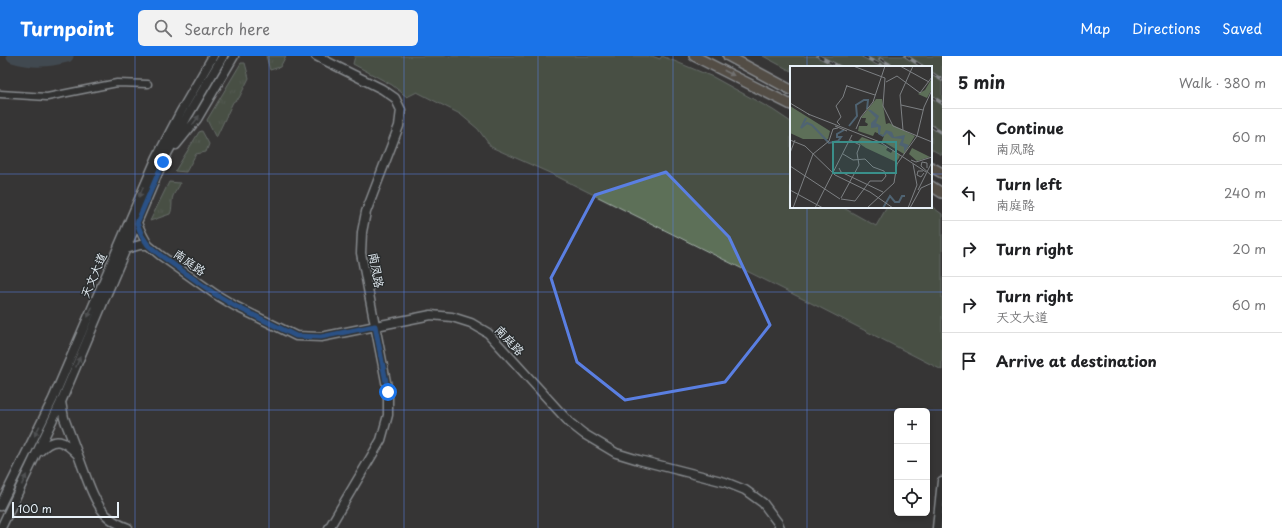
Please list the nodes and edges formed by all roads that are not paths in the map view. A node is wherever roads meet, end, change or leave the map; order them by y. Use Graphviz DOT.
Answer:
graph roads {
  1 [pos="213,56"];
  2 [pos="223,56"];
  3 [pos="234,56"];
  4 [pos="316,56"];
  5 [pos="694,56"];
  6 [pos="728,56"];
  7 [pos="148,84"];
  8 [pos="790,89"];
  9 [pos="0,94"];
  10 [pos="790,105"];
  11 [pos="163,162"];
  12 [pos="932,168"];
  13 [pos="942,173"];
  14 [pos="932,187"];
  15 [pos="942,193"];
  16 [pos="137,223"];
  17 [pos="148,245"];
  18 [pos="126,249"];
  19 [pos="375,326"];
  20 [pos="60,402"];
  21 [pos="78,455"];
  22 [pos="36,456"];
  23 [pos="942,481"];
  24 [pos="0,505"];
  25 [pos="1,528"];
  26 [pos="128,528"];
  27 [pos="329,528"];
  28 [pos="780,528"];
  29 [pos="937,528"];
  1 -- 24 [label="street, 天文大道, one-way"];
  2 -- 11 [label="street, 天文大道"];
  11 -- 3 [label="street, 天文大道, one-way"];
  4 -- 19 [label="street, 南凤路"];
  5 -- 10 [label="main road, one-way"];
  6 -- 8 [label="main road"];
  7 -- 9 [label="street"];
  11 -- 16 [label="street, 天文大道"];
  12 -- 13 [label="main road"];
  14 -- 15 [label="main road"];
  16 -- 17 [label="street"];
  16 -- 18 [label="street, 天文大道"];
  17 -- 18 [label="street"];
  17 -- 19 [label="street, 南庭路"];
  20 -- 18 [label="street, 天文大道, one-way"];
  19 -- 27 [label="street, 南凤路"];
  19 -- 28 [label="street, 南庭路"];
  20 -- 21 [label="street"];
  20 -- 22 [label="street, 天文大道"];
  21 -- 22 [label="street"];
  21 -- 26 [label="street"];
  25 -- 22 [label="street, 天文大道, one-way"];
  23 -- 29 [label="street"];
}
